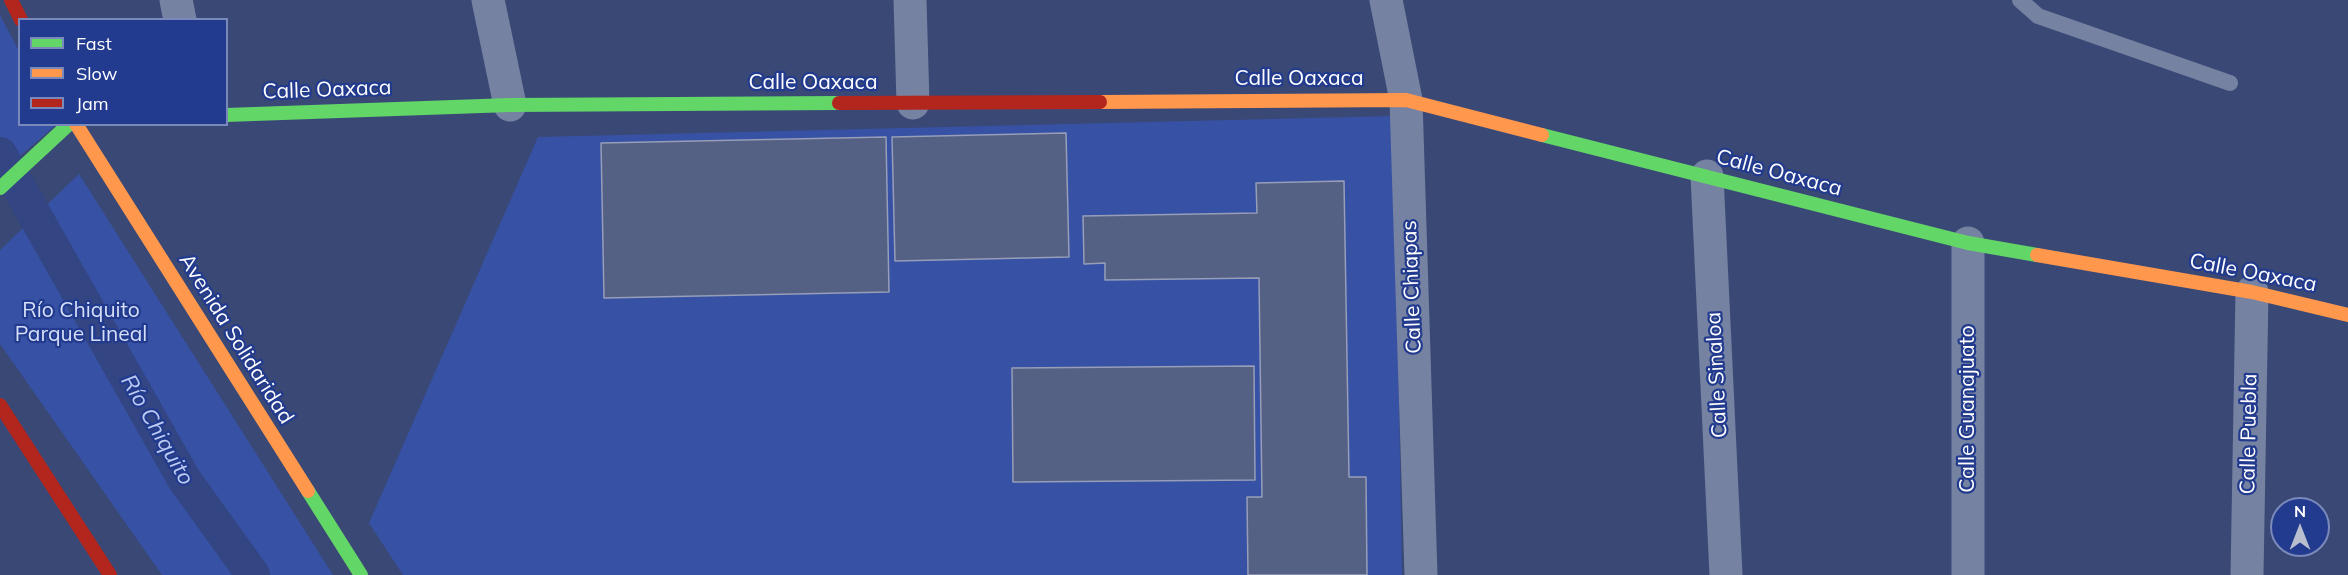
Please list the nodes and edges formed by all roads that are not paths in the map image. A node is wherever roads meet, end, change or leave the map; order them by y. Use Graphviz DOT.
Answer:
graph roads {
  1 [pos="11,0"];
  2 [pos="176,0"];
  3 [pos="488,0"];
  4 [pos="910,0"];
  5 [pos="1386,0"];
  6 [pos="2020,0"];
  7 [pos="2039,8"];
  8 [pos="20,18"];
  9 [pos="180,18"];
  10 [pos="2230,83"];
  11 [pos="1406,100"];
  12 [pos="913,103"];
  13 [pos="510,105"];
  14 [pos="228,115"];
  15 [pos="67,126"];
  16 [pos="77,126"];
  17 [pos="1707,176"];
  18 [pos="0,188"];
  19 [pos="1968,243"];
  20 [pos="2252,292"];
  21 [pos="2348,315"];
  22 [pos="0,405"];
  23 [pos="110,575"];
  24 [pos="361,575"];
  25 [pos="1421,575"];
  26 [pos="1726,575"];
  27 [pos="1968,575"];
  28 [pos="2247,575"];
  1 -- 8 [label="street"];
  2 -- 9 [label="street"];
  3 -- 13 [label="street"];
  4 -- 12 [label="street"];
  5 -- 11 [label="street, Calle Chiapas"];
  6 -- 7 [label="lane"];
  7 -- 10 [label="lane"];
  11 -- 12 [label="street, Calle Oaxaca"];
  11 -- 17 [label="street, Calle Oaxaca"];
  11 -- 25 [label="street, Calle Chiapas"];
  12 -- 13 [label="street, Calle Oaxaca"];
  13 -- 14 [label="street, Calle Oaxaca"];
  15 -- 18 [label="street"];
  16 -- 24 [label="street, Avenida Solidaridad"];
  17 -- 19 [label="street, Calle Oaxaca"];
  17 -- 26 [label="street, Calle Sinaloa"];
  19 -- 20 [label="street, Calle Oaxaca"];
  19 -- 27 [label="street, Calle Guanajuato"];
  20 -- 21 [label="street, Calle Oaxaca"];
  20 -- 28 [label="street, Calle Puebla"];
  22 -- 23 [label="street"];
}
